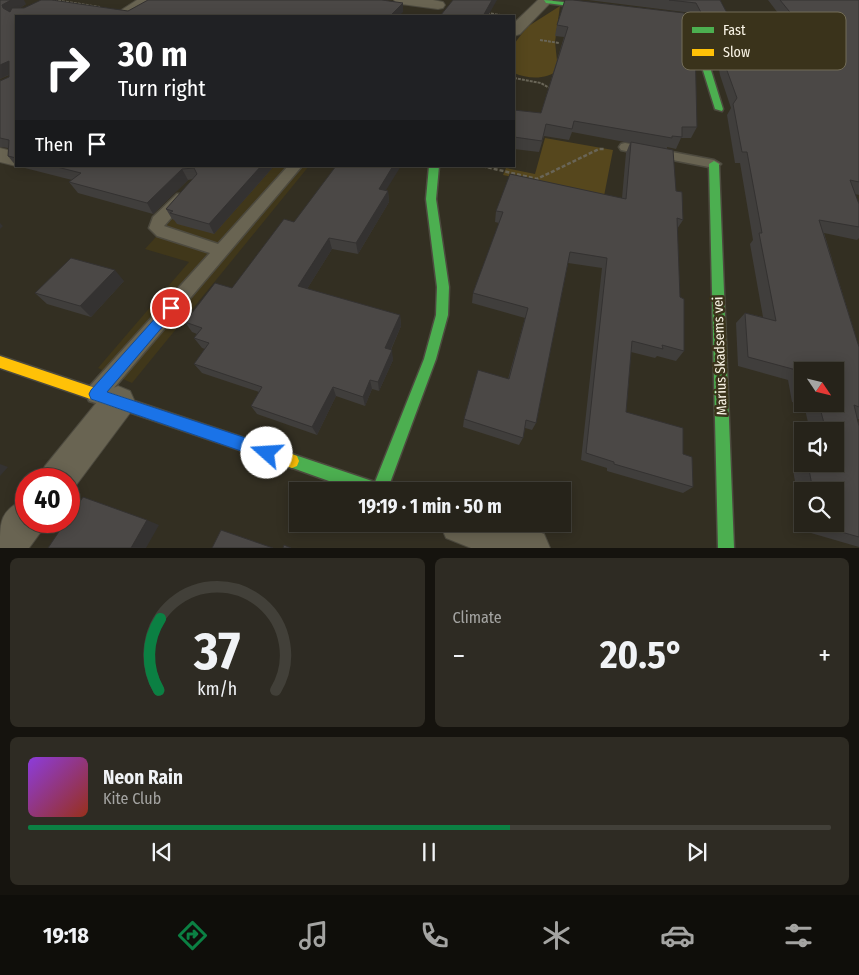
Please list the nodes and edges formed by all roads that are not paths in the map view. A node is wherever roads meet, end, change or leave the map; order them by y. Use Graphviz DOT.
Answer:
graph roads {
  1 [pos="147,0"];
  2 [pos="401,0"];
  3 [pos="546,0"];
  4 [pos="438,5"];
  5 [pos="613,9"];
  6 [pos="641,12"];
  7 [pos="125,14"];
  8 [pos="682,17"];
  9 [pos="515,30"];
  10 [pos="707,70"];
  11 [pos="719,109"];
  12 [pos="625,147"];
  13 [pos="0,155"];
  14 [pos="15,159"];
  15 [pos="714,164"];
  16 [pos="295,167"];
  17 [pos="434,167"];
  18 [pos="194,184"];
  19 [pos="221,251"];
  20 [pos="0,362"];
  21 [pos="107,398"];
  22 [pos="65,468"];
  23 [pos="483,532"];
  24 [pos="15,533"];
  25 [pos="4,548"];
  26 [pos="530,548"];
  27 [pos="726,548"];
  1 -- 7 [label="street"];
  2 -- 4 [label="street"];
  3 -- 5 [label="street"];
  3 -- 9 [label="street"];
  6 -- 8 [label="street"];
  10 -- 11 [label="street"];
  12 -- 15 [label="lane"];
  13 -- 14 [label="street"];
  15 -- 27 [label="street, Marius Skadsems vei"];
  16 -- 19 [label="lane"];
  17 -- 21 [label="street"];
  18 -- 19 [label="lane"];
  19 -- 21 [label="lane"];
  20 -- 21 [label="street"];
  21 -- 22 [label="street"];
  23 -- 26 [label="street"];
  24 -- 25 [label="street"];
}
